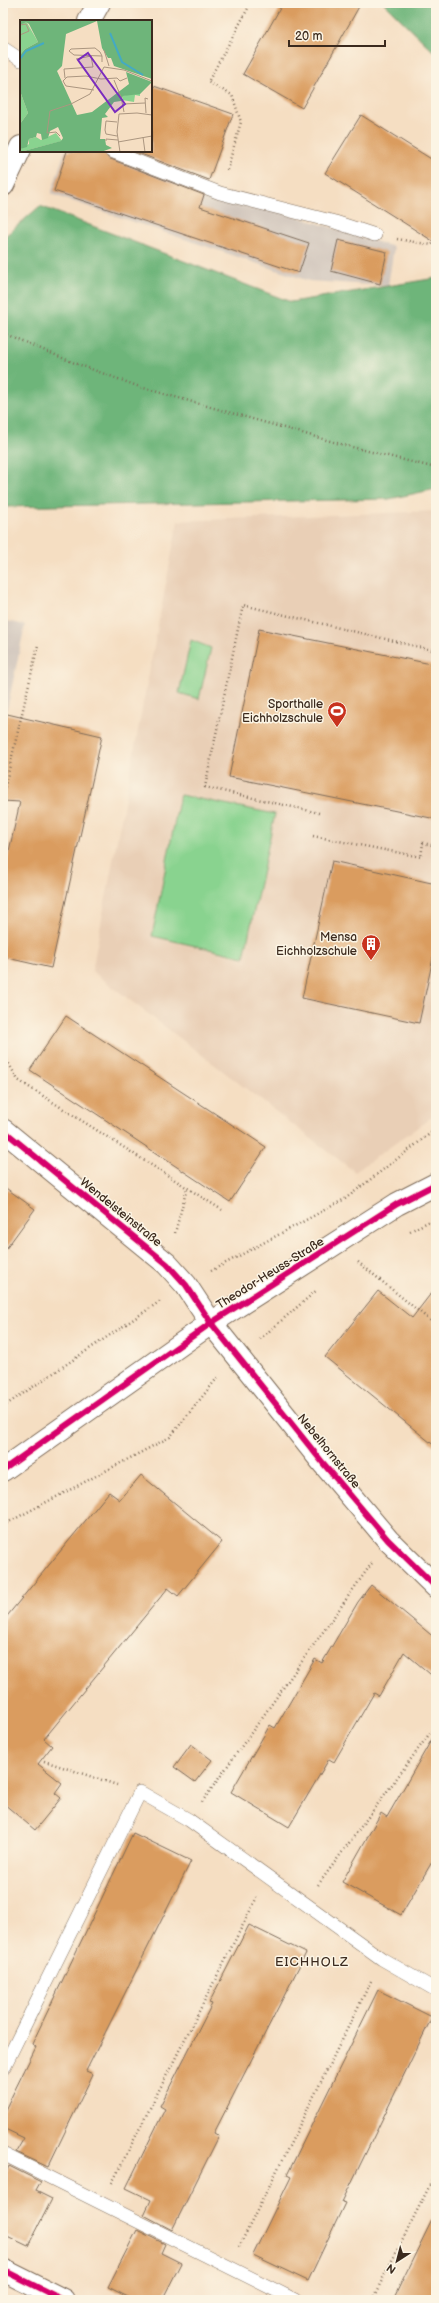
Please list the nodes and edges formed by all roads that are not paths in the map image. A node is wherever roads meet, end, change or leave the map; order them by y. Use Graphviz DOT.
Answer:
graph roads {
  1 [pos="99,3"];
  2 [pos="90,20"];
  3 [pos="3,48"];
  4 [pos="20,59"];
  5 [pos="20,149"];
  6 [pos="114,152"];
  7 [pos="3,185"];
  8 [pos="375,235"];
  9 [pos="3,1130"];
  10 [pos="436,1184"];
  11 [pos="211,1323"];
  12 [pos="3,1470"];
  13 [pos="436,1587"];
  14 [pos="436,1990"];
  15 [pos="3,2069"];
  16 [pos="3,2154"];
  17 [pos="3,2270"];
  18 [pos="63,2300"];
  19 [pos="295,2300"];
  1 -- 2 [label="street"];
  3 -- 4 [label="lane"];
  5 -- 7 [label="street"];
  6 -- 8 [label="lane"];
  9 -- 11 [label="street, Wendelsteinstraße"];
  10 -- 11 [label="street, Theodor-Heuss-Straße"];
  11 -- 12 [label="street, Theodor-Heuss-Straße"];
  11 -- 13 [label="street, Nebelhornstraße"];
  14 -- 15 [label="lane"];
  16 -- 19 [label="lane"];
  17 -- 18 [label="street"];
}
